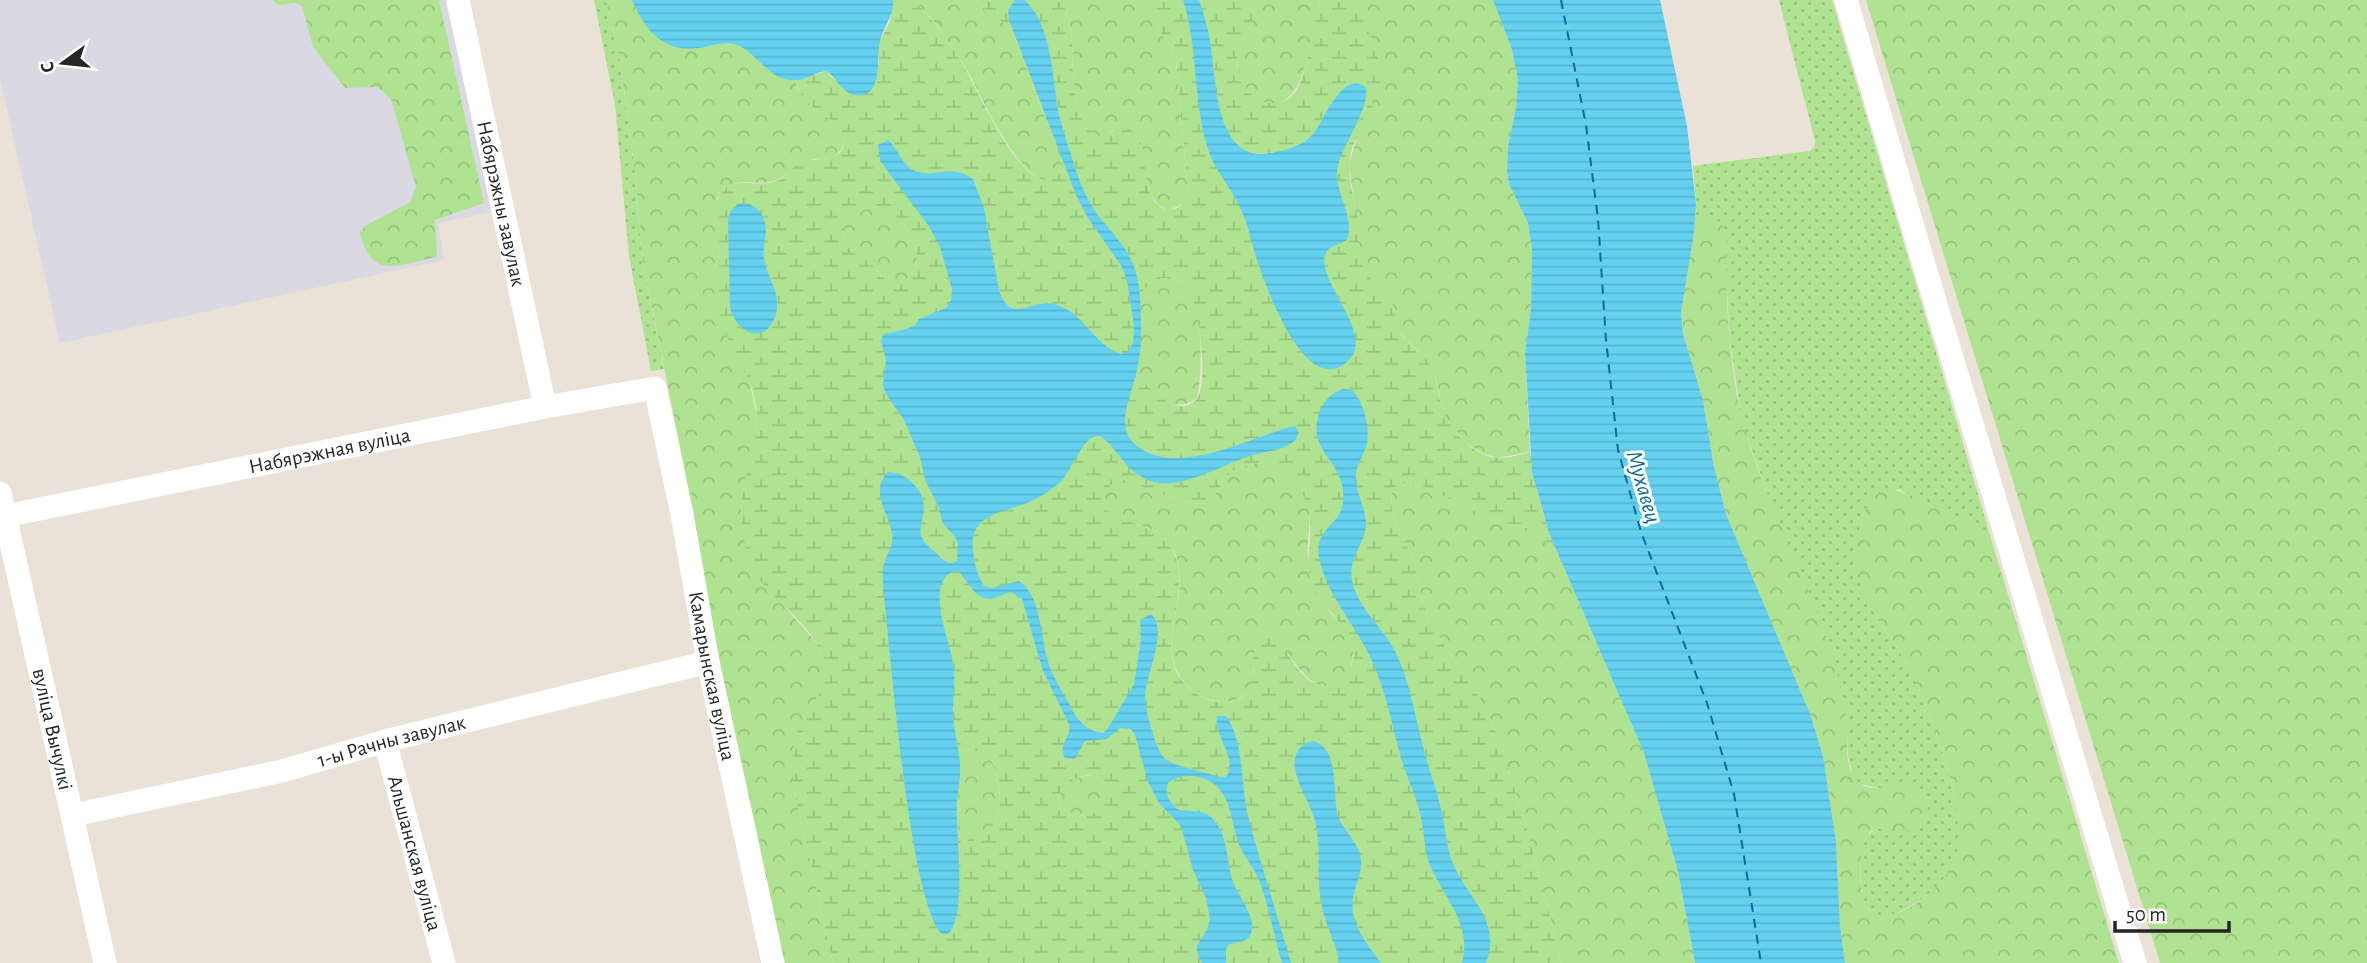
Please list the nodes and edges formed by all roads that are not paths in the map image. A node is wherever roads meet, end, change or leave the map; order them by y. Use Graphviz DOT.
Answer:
graph roads {
  1 [pos="458,0"];
  2 [pos="1846,0"];
  3 [pos="655,388"];
  4 [pos="545,407"];
  5 [pos="0,493"];
  6 [pos="5,516"];
  7 [pos="708,662"];
  8 [pos="384,741"];
  9 [pos="73,815"];
  10 [pos="105,963"];
  11 [pos="444,963"];
  12 [pos="773,963"];
  13 [pos="2135,963"];
  1 -- 4 [label="street, Набярэжны завулак"];
  2 -- 13 [label="street"];
  3 -- 4 [label="street, Набярэжная вуліца"];
  3 -- 7 [label="street, Камарынская вуліца"];
  4 -- 6 [label="street, Набярэжная вуліца"];
  5 -- 6 [label="street, вуліца Вычулкі"];
  6 -- 9 [label="street, вуліца Вычулкі"];
  7 -- 8 [label="street, 1-ы Рачны завулак"];
  7 -- 12 [label="street, Камарынская вуліца"];
  8 -- 9 [label="street, 1-ы Рачны завулак"];
  8 -- 11 [label="street, Альшанская вуліца"];
  9 -- 10 [label="street, вуліца Вычулкі"];
}
